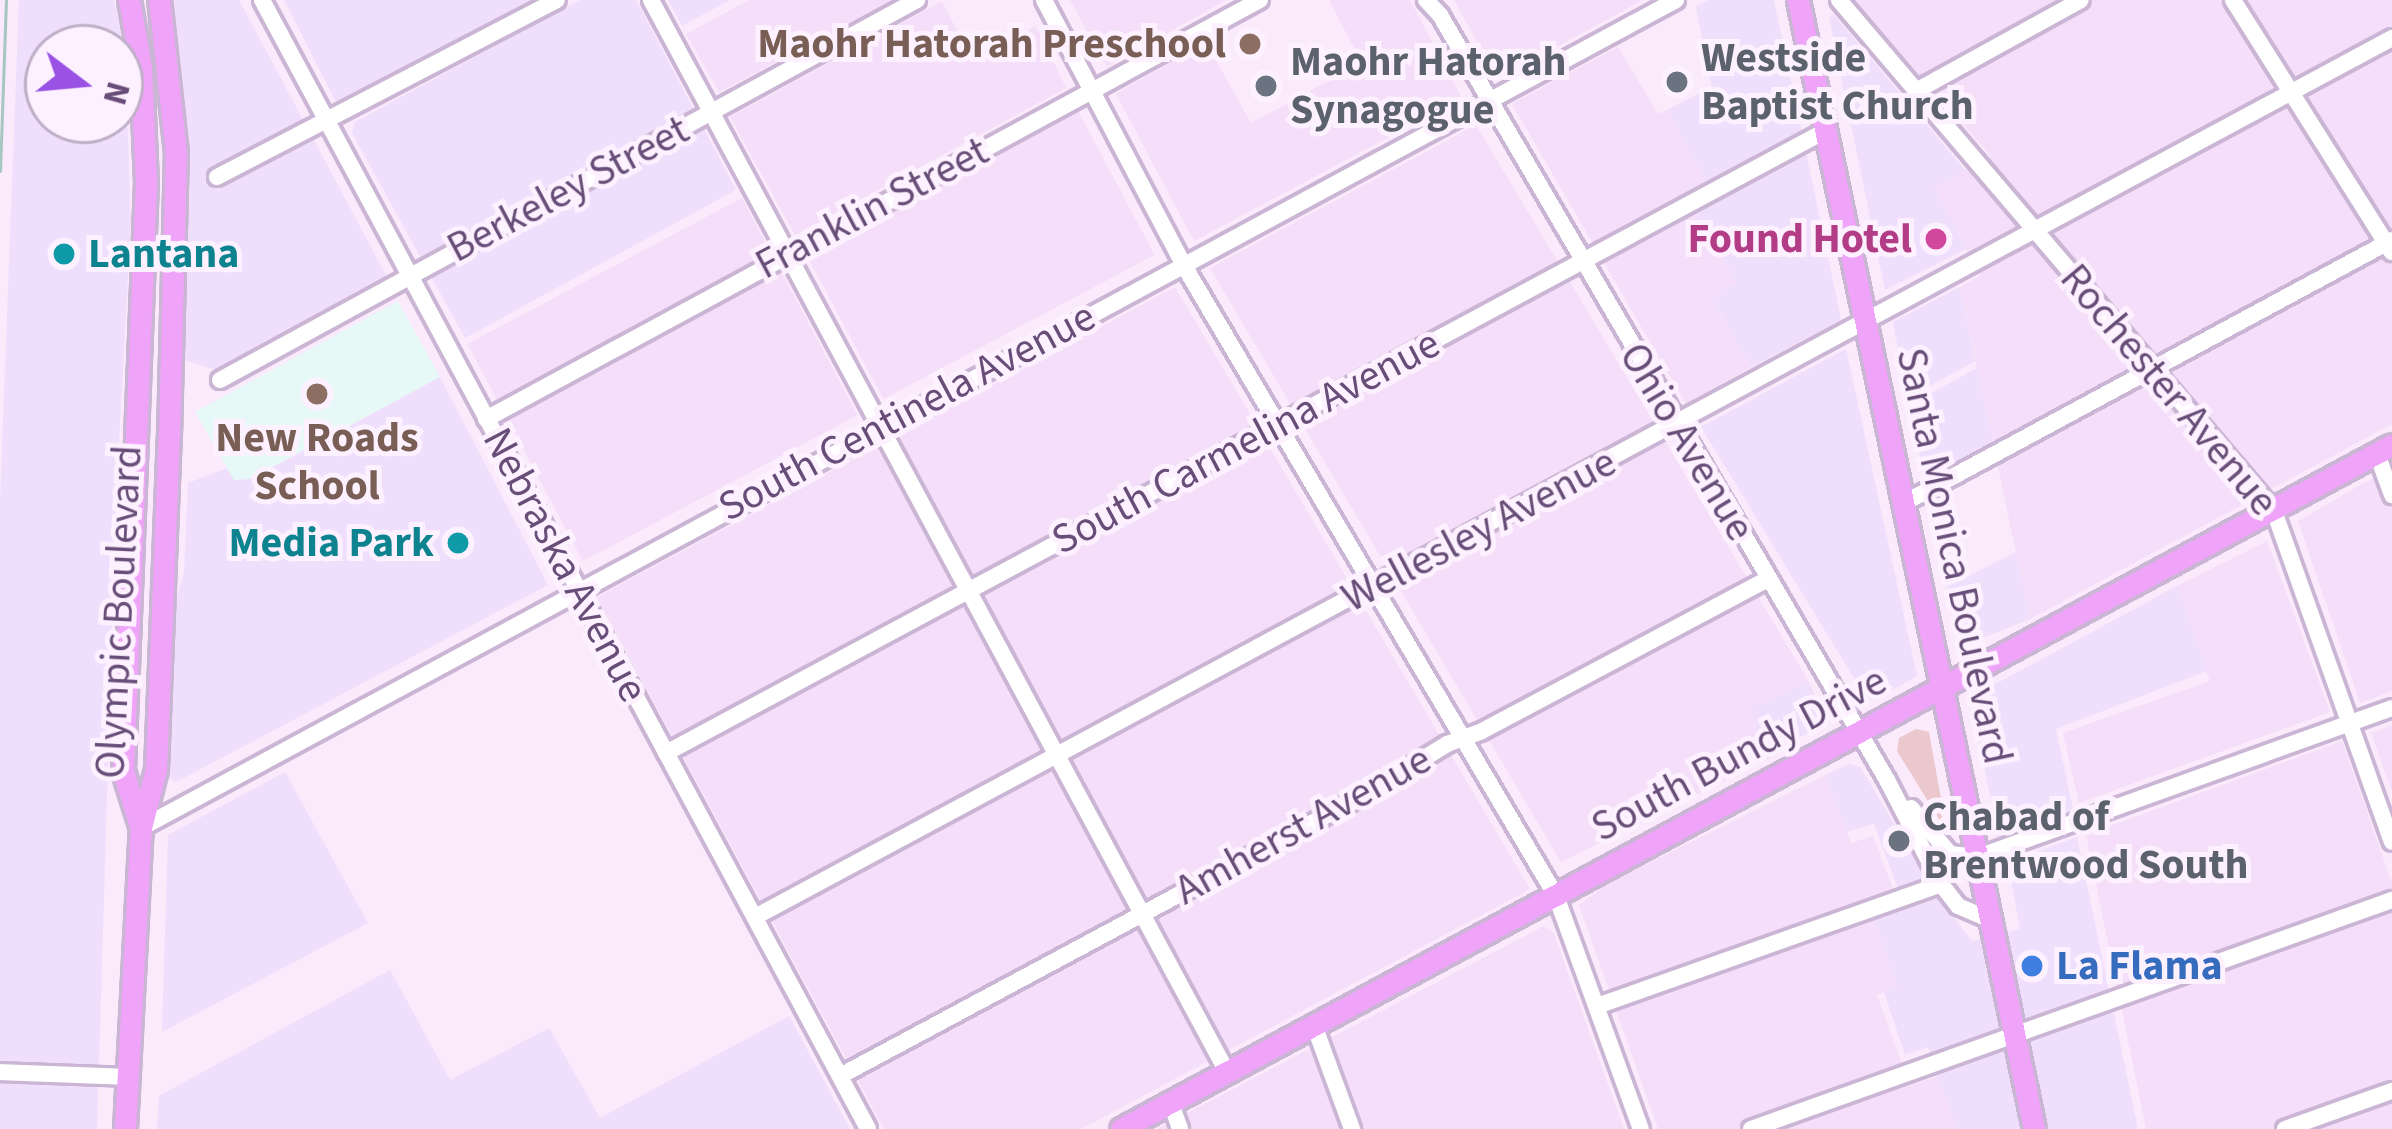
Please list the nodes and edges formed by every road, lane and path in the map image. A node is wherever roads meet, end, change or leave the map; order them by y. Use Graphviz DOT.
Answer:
graph roads {
  1 [pos="130,0"];
  2 [pos="159,0"];
  3 [pos="262,0"];
  4 [pos="557,0"];
  5 [pos="651,0"];
  6 [pos="917,0"];
  7 [pos="1044,0"];
  8 [pos="1260,0"];
  9 [pos="1426,0"];
  10 [pos="1676,0"];
  11 [pos="1798,0"];
  12 [pos="1839,0"];
  13 [pos="2081,0"];
  14 [pos="2233,0"];
  15 [pos="1439,8"];
  16 [pos="2392,38"];
  17 [pos="1092,89"];
  18 [pos="1916,91"];
  19 [pos="2292,92"];
  20 [pos="1488,103"];
  21 [pos="711,112"];
  22 [pos="326,122"];
  23 [pos="1825,131"];
  24 [pos="217,177"];
  25 [pos="2035,228"];
  26 [pos="2390,246"];
  27 [pos="787,254"];
  28 [pos="1581,262"];
  29 [pos="1183,264"];
  30 [pos="407,276"];
  31 [pos="1865,320"];
  32 [pos="2156,370"];
  33 [pos="220,380"];
  34 [pos="486,418"];
  35 [pos="1676,424"];
  36 [pos="1278,425"];
  37 [pos="880,426"];
  38 [pos="2384,450"];
  39 [pos="2392,495"];
  40 [pos="1904,503"];
  41 [pos="2274,511"];
  42 [pos="1768,579"];
  43 [pos="1373,588"];
  44 [pos="577,590"];
  45 [pos="968,591"];
  46 [pos="1942,688"];
  47 [pos="2392,708"];
  48 [pos="2350,723"];
  49 [pos="1860,736"];
  50 [pos="1463,739"];
  51 [pos="666,753"];
  52 [pos="1058,755"];
  53 [pos="1887,780"];
  54 [pos="141,828"];
  55 [pos="2392,842"];
  56 [pos="1978,856"];
  57 [pos="1941,884"];
  58 [pos="1556,896"];
  59 [pos="2392,899"];
  60 [pos="1142,915"];
  61 [pos="754,917"];
  62 [pos="1991,920"];
  63 [pos="1597,1006"];
  64 [pos="1315,1025"];
  65 [pos="2015,1034"];
  66 [pos="1226,1070"];
  67 [pos="0,1072"];
  68 [pos="840,1076"];
  69 [pos="129,1077"];
  70 [pos="2392,1091"];
  71 [pos="1170,1101"];
  72 [pos="125,1129"];
  73 [pos="868,1129"];
  74 [pos="1121,1129"];
  75 [pos="1180,1129"];
  76 [pos="1352,1129"];
  77 [pos="1641,1129"];
  78 [pos="1751,1129"];
  79 [pos="2034,1129"];
  80 [pos="2285,1129"];
  1 -- 54 [label="main road, Olympic Boulevard"];
  2 -- 54 [label="main road, Olympic Boulevard"];
  3 -- 22 [label="street, Nebraska Avenue"];
  4 -- 22 [label="street"];
  5 -- 21 [label="street"];
  6 -- 21 [label="street, Berkeley Street"];
  7 -- 17 [label="street"];
  8 -- 17 [label="street, Franklin Street"];
  9 -- 15 [label="street, Ohio Avenue"];
  10 -- 20 [label="street, South Centinela Avenue"];
  11 -- 23 [label="main road, Santa Monica Boulevard"];
  12 -- 18 [label="street, Rochester Avenue"];
  13 -- 18 [label="street"];
  14 -- 19 [label="street"];
  15 -- 20 [label="street, Ohio Avenue"];
  16 -- 19 [label="street, Wellesley Avenue"];
  17 -- 27 [label="street, Franklin Street"];
  17 -- 29 [label="street"];
  18 -- 25 [label="street, Rochester Avenue"];
  19 -- 25 [label="street, Wellesley Avenue"];
  19 -- 26 [label="street"];
  20 -- 28 [label="street, Ohio Avenue"];
  20 -- 29 [label="street, South Centinela Avenue"];
  21 -- 27 [label="street"];
  21 -- 30 [label="street, Berkeley Street"];
  22 -- 24 [label="street"];
  22 -- 30 [label="street, Nebraska Avenue"];
  23 -- 28 [label="street, South Carmelina Avenue"];
  23 -- 31 [label="main road, Santa Monica Boulevard"];
  25 -- 31 [label="street, Wellesley Avenue"];
  25 -- 32 [label="street, Rochester Avenue"];
  26 -- 32 [label="street"];
  27 -- 34 [label="street, Franklin Street"];
  27 -- 37 [label="street"];
  28 -- 35 [label="street, Ohio Avenue"];
  28 -- 36 [label="street, South Carmelina Avenue"];
  29 -- 36 [label="street"];
  29 -- 37 [label="street, South Centinela Avenue"];
  30 -- 33 [label="street, Berkeley Street"];
  30 -- 34 [label="street, Nebraska Avenue"];
  31 -- 35 [label="street, Wellesley Avenue"];
  31 -- 40 [label="main road, Santa Monica Boulevard"];
  32 -- 40 [label="street"];
  32 -- 41 [label="street, Rochester Avenue"];
  34 -- 44 [label="street, Nebraska Avenue"];
  35 -- 42 [label="street, Ohio Avenue"];
  35 -- 43 [label="street, Wellesley Avenue"];
  36 -- 43 [label="street"];
  36 -- 45 [label="street, South Carmelina Avenue"];
  37 -- 44 [label="street, South Centinela Avenue"];
  37 -- 45 [label="street"];
  38 -- 39 [label="street"];
  38 -- 41 [label="main road, South Bundy Drive"];
  40 -- 46 [label="main road, Santa Monica Boulevard"];
  41 -- 46 [label="main road, South Bundy Drive"];
  41 -- 48 [label="street, Rochester Avenue"];
  42 -- 49 [label="street, Ohio Avenue"];
  42 -- 50 [label="street, Amherst Avenue"];
  43 -- 50 [label="street"];
  43 -- 52 [label="street, Wellesley Avenue"];
  44 -- 51 [label="street, Nebraska Avenue"];
  44 -- 54 [label="street, South Centinela Avenue"];
  45 -- 51 [label="street, South Carmelina Avenue"];
  45 -- 52 [label="street"];
  46 -- 49 [label="main road, South Bundy Drive"];
  46 -- 56 [label="main road, Santa Monica Boulevard"];
  47 -- 48 [label="street"];
  48 -- 55 [label="street, Rochester Avenue"];
  48 -- 56 [label="street"];
  49 -- 53 [label="street, Ohio Avenue"];
  49 -- 58 [label="main road, South Bundy Drive"];
  50 -- 58 [label="street"];
  50 -- 60 [label="street, Amherst Avenue"];
  51 -- 61 [label="street, Nebraska Avenue"];
  52 -- 60 [label="street"];
  52 -- 61 [label="street, Wellesley Avenue"];
  53 -- 56 [label="street, Ohio Avenue"];
  53 -- 57 [label="street, Ohio Avenue"];
  54 -- 69 [label="main road"];
  56 -- 62 [label="main road, Santa Monica Boulevard"];
  57 -- 62 [label="street, Ohio Avenue"];
  57 -- 63 [label="street"];
  58 -- 63 [label="street"];
  58 -- 64 [label="main road, South Bundy Drive"];
  59 -- 65 [label="street"];
  60 -- 66 [label="street"];
  60 -- 68 [label="street, Amherst Avenue"];
  61 -- 68 [label="street, Nebraska Avenue"];
  62 -- 65 [label="main road, Santa Monica Boulevard"];
  63 -- 77 [label="street"];
  64 -- 66 [label="main road, South Bundy Drive"];
  64 -- 76 [label="street"];
  65 -- 78 [label="street"];
  65 -- 79 [label="main road, Santa Monica Boulevard"];
  66 -- 71 [label="main road, South Bundy Drive"];
  67 -- 69 [label="street"];
  68 -- 73 [label="street, Nebraska Avenue"];
  69 -- 72 [label="main road"];
  70 -- 80 [label="street"];
  71 -- 74 [label="main road, South Bundy Drive"];
  71 -- 75 [label="street"];
}
